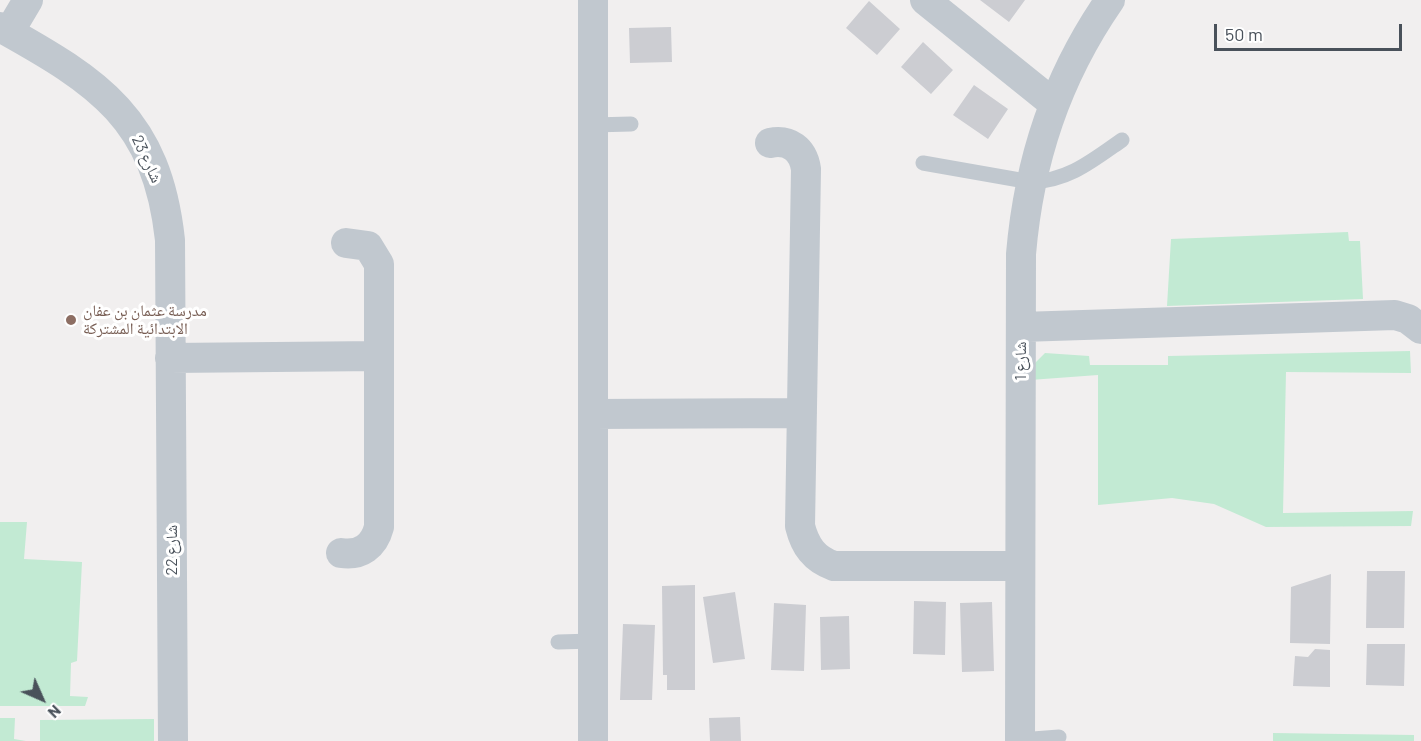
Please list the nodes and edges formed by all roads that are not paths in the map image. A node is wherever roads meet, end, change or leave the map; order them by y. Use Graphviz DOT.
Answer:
graph roads {
  1 [pos="28,0"];
  2 [pos="593,0"];
  3 [pos="925,0"];
  4 [pos="1110,0"];
  5 [pos="5,30"];
  6 [pos="1053,103"];
  7 [pos="631,124"];
  8 [pos="593,125"];
  9 [pos="1122,140"];
  10 [pos="770,143"];
  11 [pos="923,163"];
  12 [pos="1031,182"];
  13 [pos="346,243"];
  14 [pos="1021,327"];
  15 [pos="1421,329"];
  16 [pos="379,356"];
  17 [pos="170,358"];
  18 [pos="802,413"];
  19 [pos="593,414"];
  20 [pos="341,553"];
  21 [pos="1020,566"];
  22 [pos="593,641"];
  23 [pos="558,642"];
  24 [pos="1059,737"];
  25 [pos="1020,740"];
  26 [pos="173,741"];
  27 [pos="593,741"];
  1 -- 5 [label="street"];
  2 -- 8 [label="street"];
  3 -- 6 [label="street"];
  4 -- 6 [label="street, شارع 1"];
  5 -- 17 [label="street, شارع 23"];
  6 -- 12 [label="street, شارع 1"];
  7 -- 8 [label="lane"];
  8 -- 19 [label="street"];
  9 -- 12 [label="lane"];
  10 -- 18 [label="street"];
  11 -- 12 [label="lane"];
  12 -- 14 [label="street, شارع 1"];
  13 -- 16 [label="street"];
  14 -- 15 [label="street"];
  14 -- 21 [label="street, شارع 1"];
  16 -- 17 [label="street"];
  16 -- 20 [label="street"];
  17 -- 26 [label="street, شارع 22"];
  18 -- 19 [label="street"];
  18 -- 21 [label="street"];
  19 -- 22 [label="street"];
  21 -- 25 [label="street, شارع 1"];
  22 -- 23 [label="lane"];
  22 -- 27 [label="street"];
  24 -- 25 [label="lane"];
}
